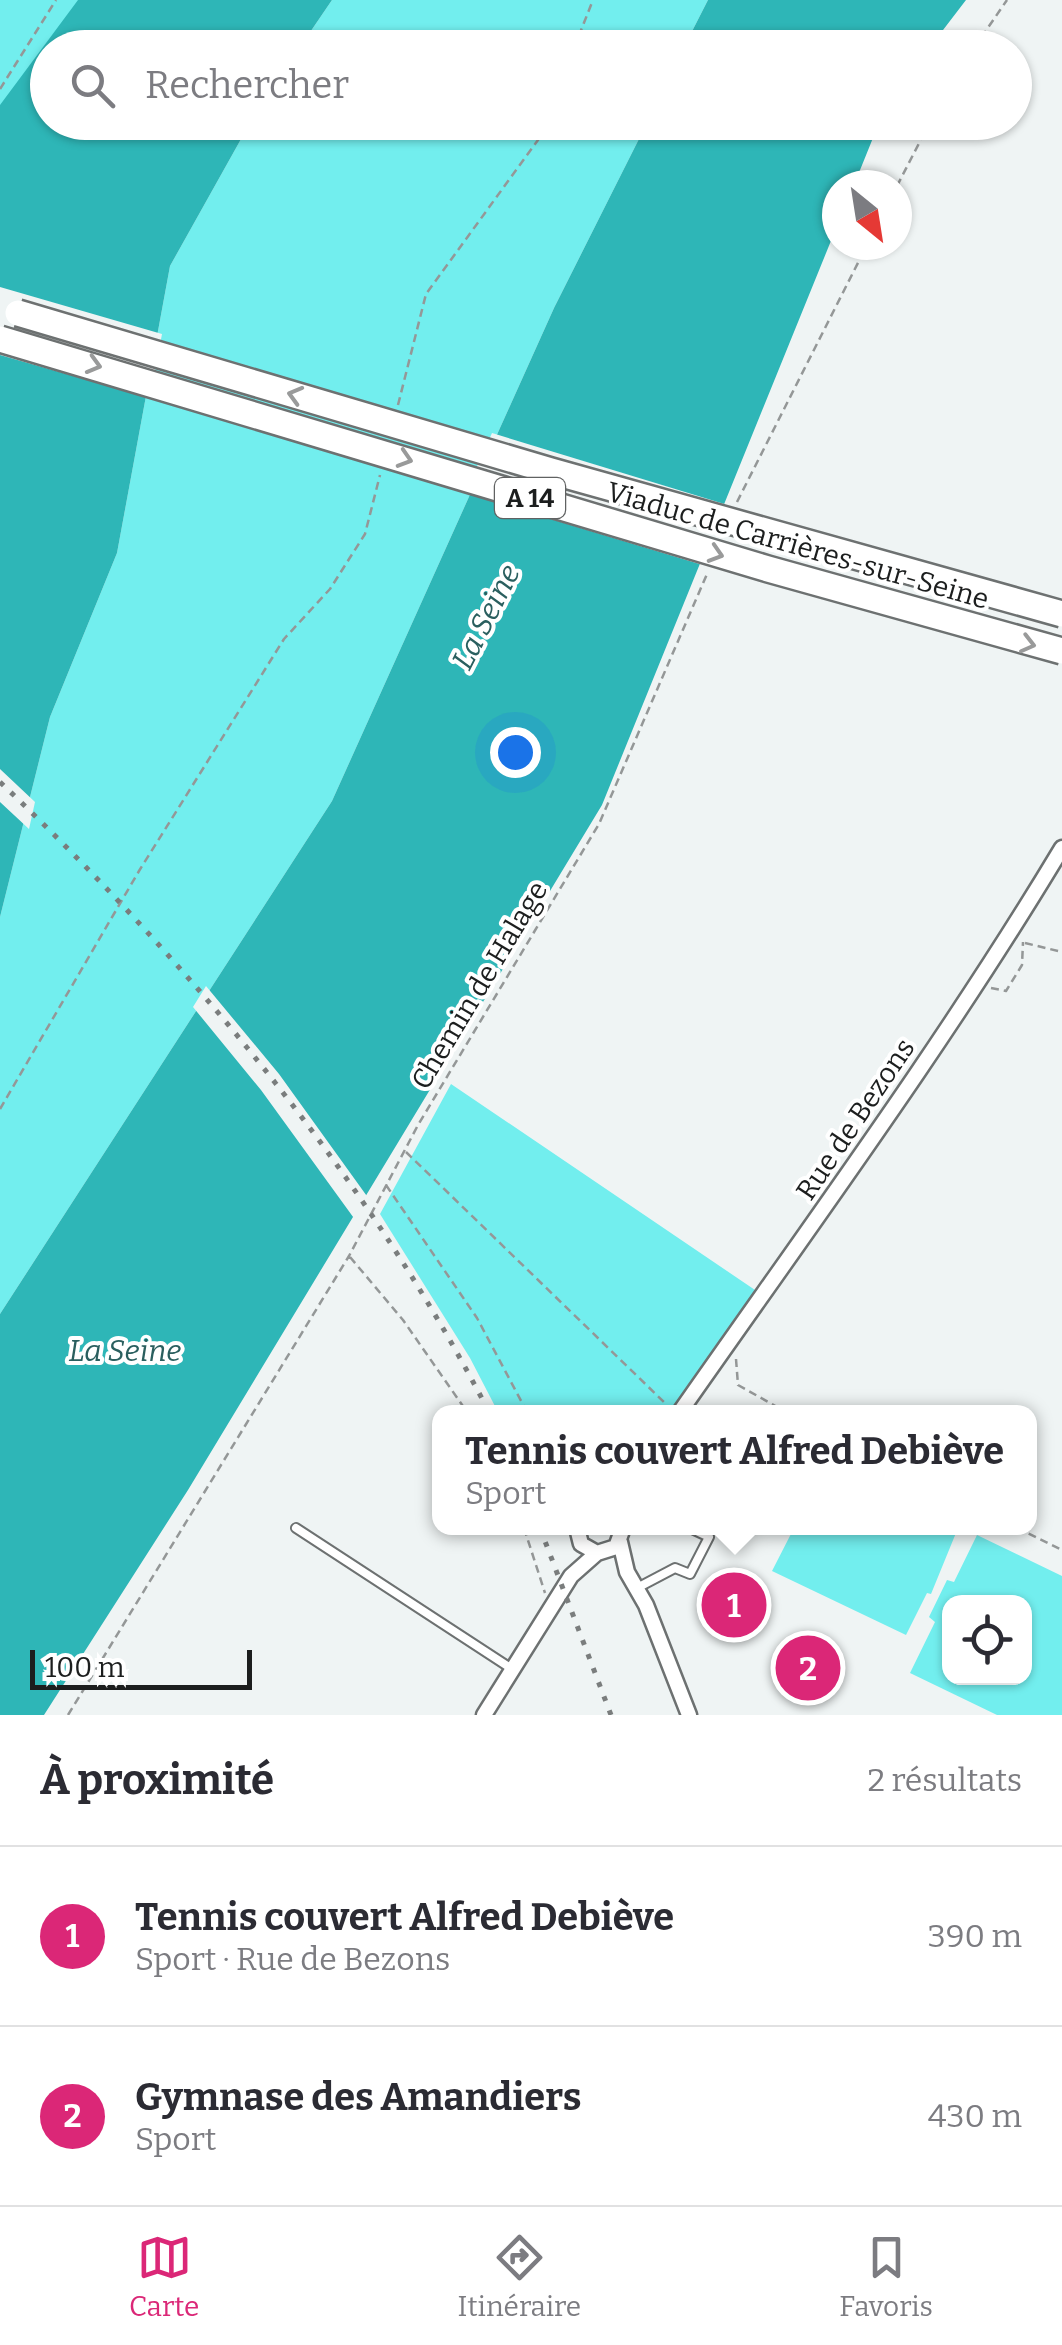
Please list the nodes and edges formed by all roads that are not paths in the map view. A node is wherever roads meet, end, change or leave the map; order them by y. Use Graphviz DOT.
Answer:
graph roads {
  1 [pos="18,313"];
  2 [pos="0,339"];
  3 [pos="1062,614"];
  4 [pos="1062,651"];
  5 [pos="1062,848"];
  6 [pos="682,1405"];
  7 [pos="296,1528"];
  8 [pos="578,1535"];
  9 [pos="580,1535"];
  10 [pos="622,1535"];
  11 [pos="704,1535"];
  12 [pos="601,1552"];
  13 [pos="627,1572"];
  14 [pos="570,1576"];
  15 [pos="637,1588"];
  16 [pos="512,1669"];
  17 [pos="484,1715"];
  18 [pos="690,1715"];
  3 -- 1 [label="highway, Viaduc de Carrières-sur-Seine / A 14, one-way, bridge"];
  2 -- 4 [label="highway, Viaduc de Carrières-sur-Seine / A 14, one-way, bridge"];
  5 -- 6 [label="street, Rue de Bezons"];
  7 -- 16 [label="lane"];
  8 -- 14 [label="street"];
  9 -- 12 [label="street"];
  10 -- 12 [label="street"];
  10 -- 13 [label="street"];
  11 -- 15 [label="lane"];
  12 -- 13 [label="street"];
  12 -- 14 [label="street"];
  13 -- 15 [label="street"];
  14 -- 16 [label="street"];
  15 -- 18 [label="street"];
  16 -- 17 [label="street"];
}
